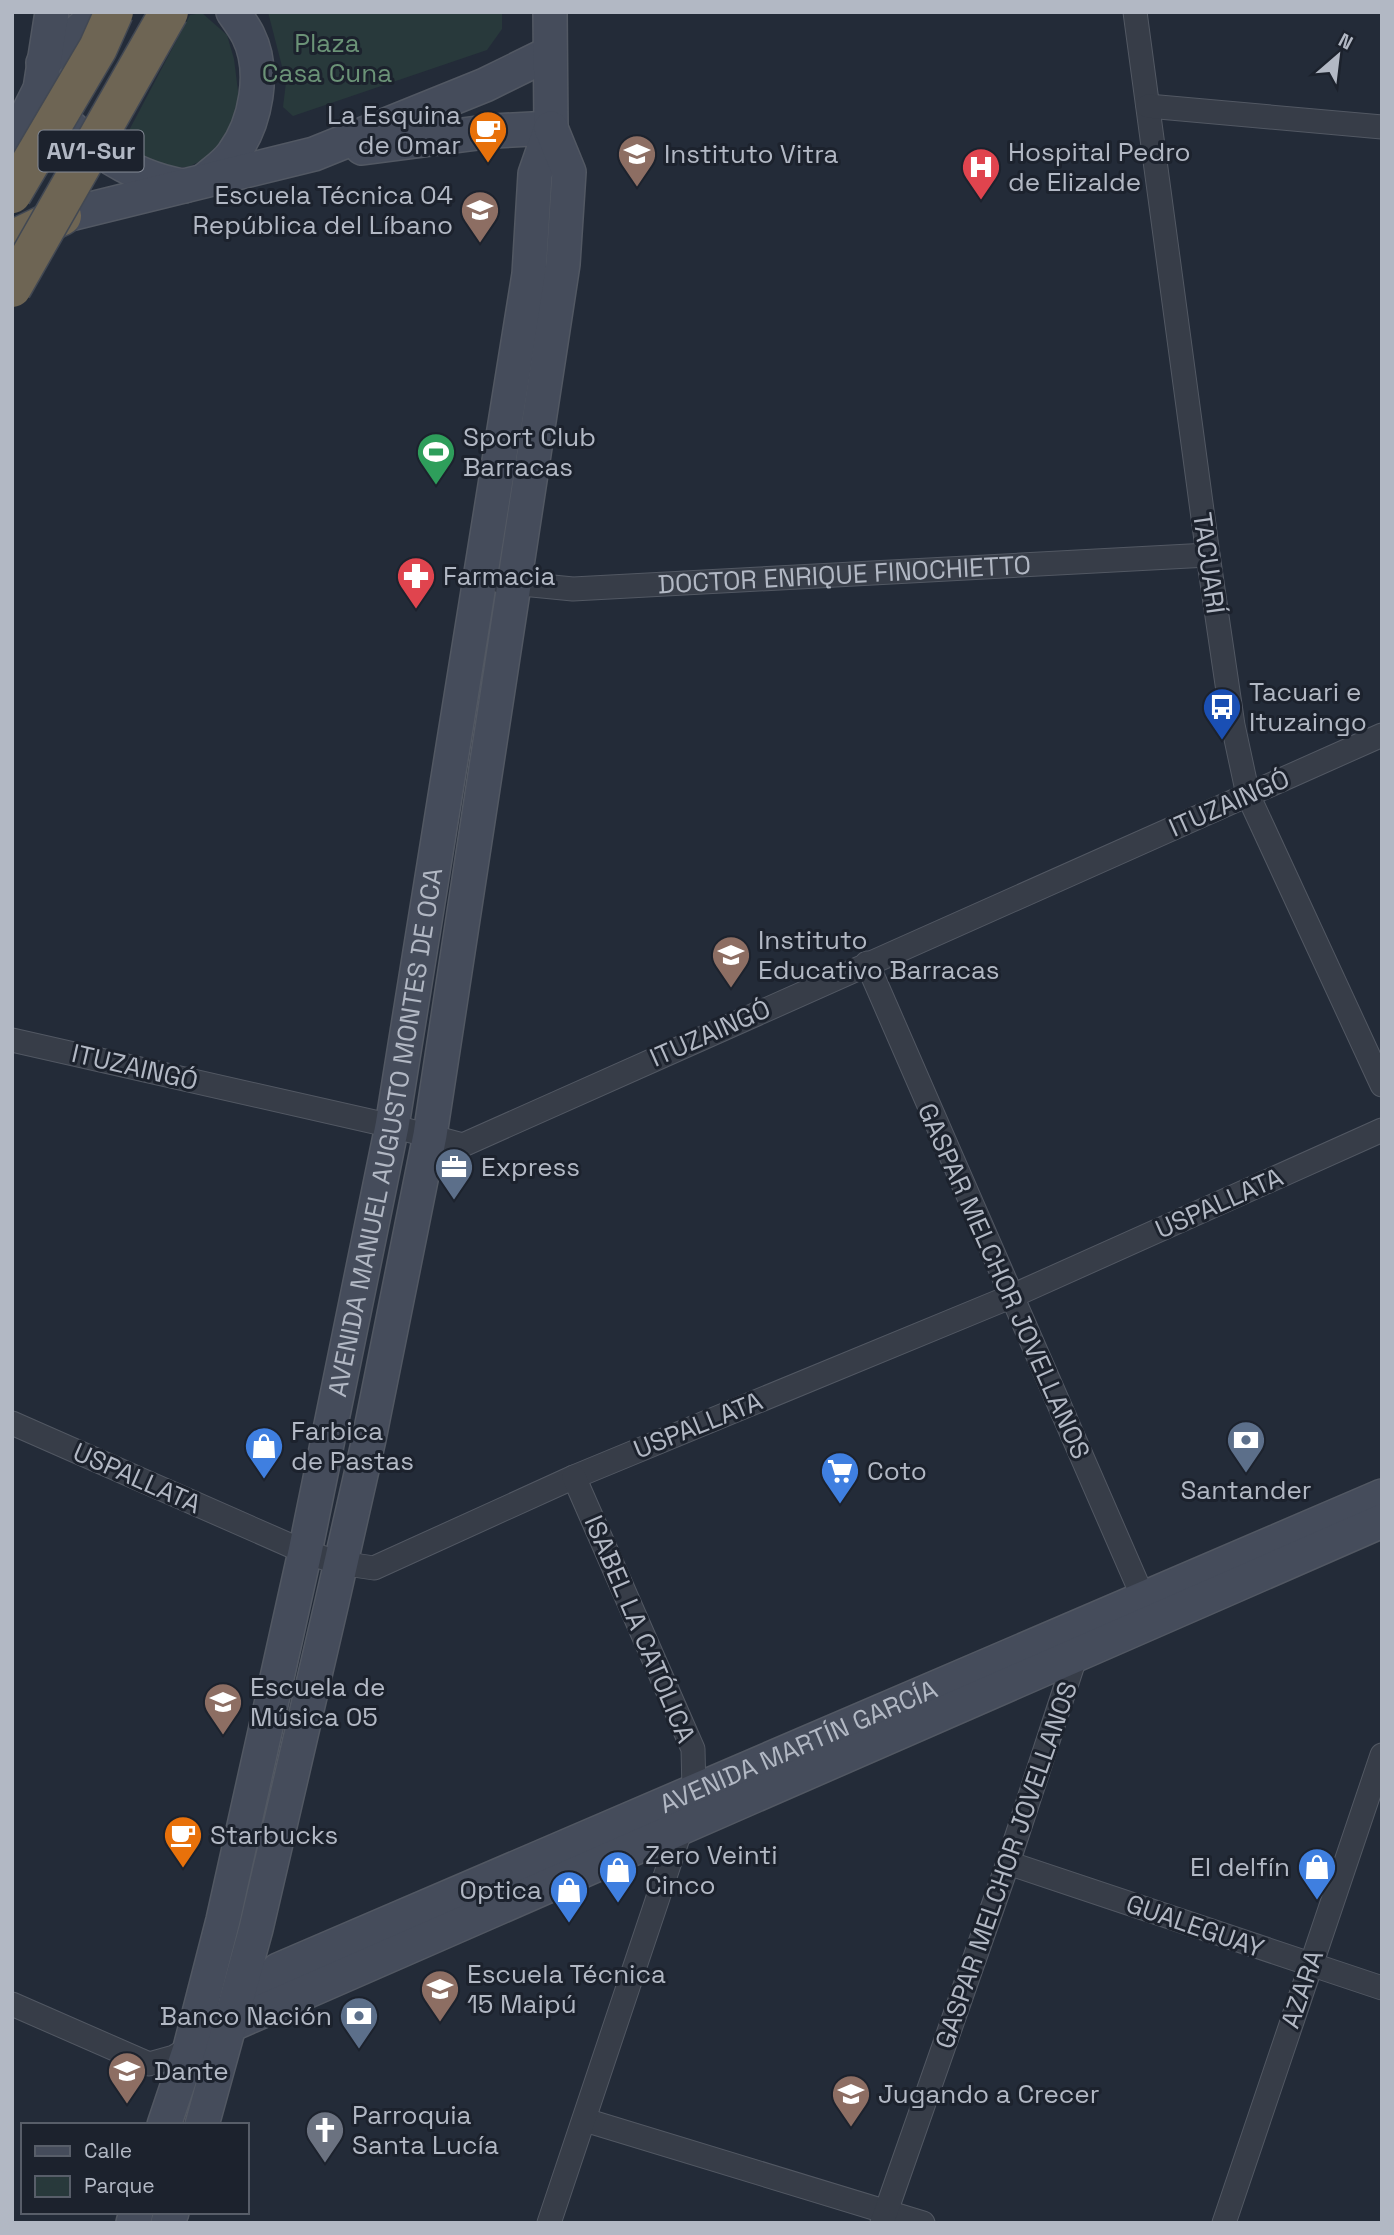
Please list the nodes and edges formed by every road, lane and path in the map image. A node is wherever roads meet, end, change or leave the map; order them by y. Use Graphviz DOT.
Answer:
graph roads {
  1 [pos="52,12"];
  2 [pos="100,12"];
  3 [pos="114,12"];
  4 [pos="169,12"];
  5 [pos="233,12"];
  6 [pos="550,12"];
  7 [pos="1135,12"];
  8 [pos="550,53"];
  9 [pos="42,76"];
  10 [pos="1147,106"];
  11 [pos="1382,127"];
  12 [pos="551,128"];
  13 [pos="12,145"];
  14 [pos="314,154"];
  15 [pos="195,184"];
  16 [pos="12,194"];
  17 [pos="62,216"];
  18 [pos="12,240"];
  19 [pos="12,288"];
  20 [pos="1208,555"];
  21 [pos="482,579"];
  22 [pos="515,584"];
  23 [pos="1382,736"];
  24 [pos="1248,795"];
  25 [pos="867,962"];
  26 [pos="12,1040"];
  27 [pos="1382,1085"];
  28 [pos="392,1126"];
  29 [pos="1382,1129"];
  30 [pos="430,1135"];
  31 [pos="1010,1297"];
  32 [pos="12,1423"];
  33 [pos="573,1477"];
  34 [pos="1382,1496"];
  35 [pos="1382,1521"];
  36 [pos="305,1552"];
  37 [pos="340,1563"];
  38 [pos="1148,1610"];
  39 [pos="1080,1639"];
  40 [pos="1382,1755"];
  41 [pos="694,1790"];
  42 [pos="680,1826"];
  43 [pos="1008,1863"];
  44 [pos="1310,1965"];
  45 [pos="1382,1988"];
  46 [pos="12,2004"];
  47 [pos="232,2022"];
  48 [pos="190,2048"];
  49 [pos="585,2120"];
  50 [pos="165,2123"];
  51 [pos="203,2123"];
  52 [pos="884,2217"];
  53 [pos="549,2223"];
  54 [pos="923,2223"];
  55 [pos="1224,2223"];
  1 -- 9 [label="main road"];
  2 -- 9 [label="main road"];
  3 -- 16 [label="highway, AV1-Sur, bridge"];
  4 -- 19 [label="highway, AV1-Sur, bridge"];
  5 -- 15 [label="main road"];
  6 -- 8 [label="main road, AVENIDA MANUEL AUGUSTO MONTES DE OCA"];
  7 -- 10 [label="street, TACUARÍ"];
  8 -- 12 [label="main road, AVENIDA MANUEL AUGUSTO MONTES DE OCA"];
  8 -- 14 [label="main road"];
  9 -- 13 [label="main road"];
  9 -- 15 [label="main road"];
  10 -- 11 [label="street"];
  10 -- 20 [label="street, TACUARÍ"];
  12 -- 14 [label="main road"];
  12 -- 21 [label="main road, AVENIDA MANUEL AUGUSTO MONTES DE OCA"];
  12 -- 22 [label="main road, AVENIDA MANUEL AUGUSTO MONTES DE OCA"];
  14 -- 15 [label="main road"];
  15 -- 17 [label="main road"];
  17 -- 18 [label="highway"];
  20 -- 22 [label="street, DOCTOR ENRIQUE FINOCHIETTO"];
  20 -- 24 [label="street, TACUARÍ"];
  21 -- 22 [label="street, DOCTOR ENRIQUE FINOCHIETTO"];
  21 -- 28 [label="main road, AVENIDA MANUEL AUGUSTO MONTES DE OCA"];
  22 -- 30 [label="main road, AVENIDA MANUEL AUGUSTO MONTES DE OCA"];
  23 -- 24 [label="street, ITUZAINGÓ"];
  24 -- 25 [label="street, ITUZAINGÓ"];
  24 -- 27 [label="street, TACUARÍ"];
  25 -- 30 [label="street, ITUZAINGÓ"];
  25 -- 31 [label="street, GASPAR MELCHOR JOVELLANOS"];
  26 -- 28 [label="street, ITUZAINGÓ"];
  28 -- 30 [label="street, ITUZAINGÓ"];
  28 -- 36 [label="main road, AVENIDA MANUEL AUGUSTO MONTES DE OCA"];
  29 -- 31 [label="street, USPALLATA"];
  30 -- 37 [label="main road, AVENIDA MANUEL AUGUSTO MONTES DE OCA"];
  31 -- 33 [label="street, USPALLATA"];
  31 -- 38 [label="street, GASPAR MELCHOR JOVELLANOS"];
  32 -- 36 [label="street, USPALLATA"];
  33 -- 37 [label="street, USPALLATA"];
  33 -- 41 [label="street, ISABEL LA CATÓLICA"];
  34 -- 38 [label="main road, AVENIDA MARTÍN GARCÍA"];
  35 -- 38 [label="main road, AVENIDA MARTÍN GARCÍA"];
  36 -- 37 [label="street, USPALLATA"];
  36 -- 48 [label="main road, AVENIDA MANUEL AUGUSTO MONTES DE OCA"];
  37 -- 47 [label="main road, AVENIDA MANUEL AUGUSTO MONTES DE OCA"];
  38 -- 39 [label="main road, AVENIDA MARTÍN GARCÍA"];
  39 -- 41 [label="main road, AVENIDA MARTÍN GARCÍA"];
  39 -- 42 [label="main road, AVENIDA MARTÍN GARCÍA"];
  39 -- 43 [label="street, GASPAR MELCHOR JOVELLANOS"];
  40 -- 44 [label="street, AZARA"];
  41 -- 42 [label="street, ISABEL LA CATÓLICA"];
  41 -- 47 [label="main road, AVENIDA MARTÍN GARCÍA"];
  42 -- 47 [label="main road, AVENIDA MARTÍN GARCÍA"];
  42 -- 49 [label="street, ISABEL LA CATÓLICA"];
  43 -- 44 [label="street, GUALEGUAY"];
  43 -- 52 [label="street, GASPAR MELCHOR JOVELLANOS"];
  44 -- 45 [label="street, GUALEGUAY"];
  44 -- 55 [label="street, AZARA"];
  46 -- 48 [label="street"];
  47 -- 48 [label="main road, AVENIDA MARTÍN GARCÍA"];
  47 -- 51 [label="main road, AVENIDA MANUEL AUGUSTO MONTES DE OCA"];
  48 -- 50 [label="main road, AVENIDA MANUEL AUGUSTO MONTES DE OCA"];
  49 -- 52 [label="street"];
  49 -- 53 [label="street, ISABEL LA CATÓLICA"];
  52 -- 54 [label="street"];
}
